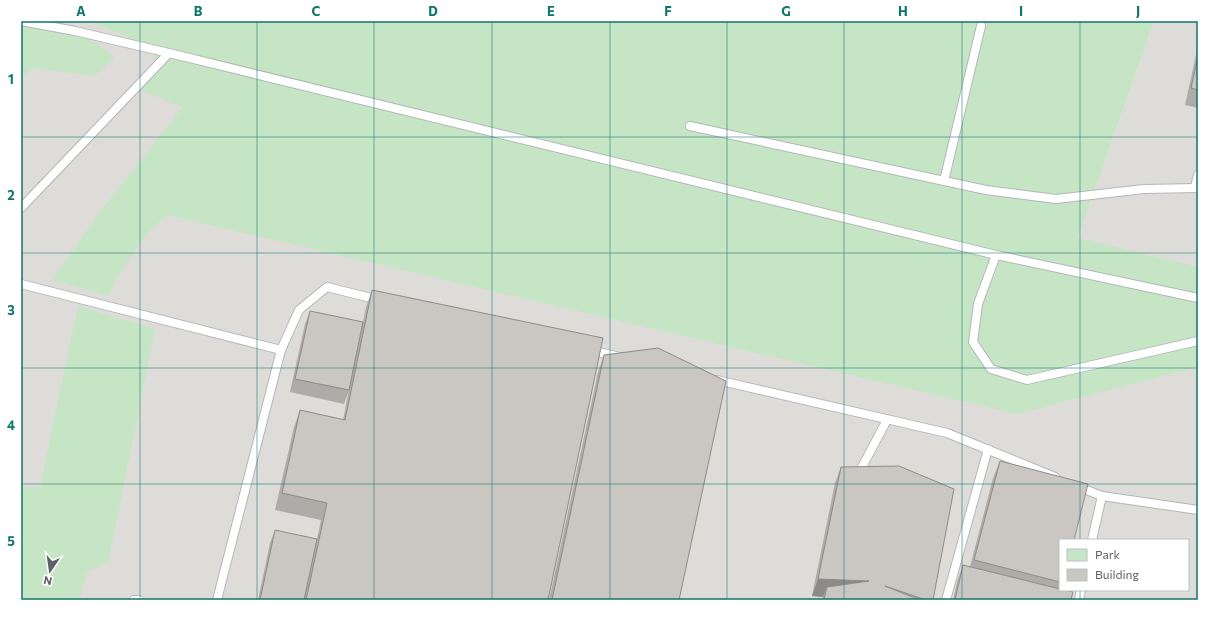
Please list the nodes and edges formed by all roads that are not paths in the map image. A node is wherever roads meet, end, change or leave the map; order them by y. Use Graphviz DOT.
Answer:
graph roads {
  1 [pos="21,21"];
  2 [pos="981,26"];
  3 [pos="169,53"];
  4 [pos="690,126"];
  5 [pos="1198,175"];
  6 [pos="944,181"];
  7 [pos="1196,188"];
  8 [pos="21,208"];
  9 [pos="996,255"];
  10 [pos="21,284"];
  11 [pos="1198,298"];
  12 [pos="388,302"];
  13 [pos="1198,341"];
  14 [pos="580,347"];
  15 [pos="281,350"];
  16 [pos="626,358"];
  17 [pos="711,378"];
  18 [pos="887,420"];
  19 [pos="988,449"];
  20 [pos="862,467"];
  21 [pos="1102,496"];
  22 [pos="1198,510"];
  23 [pos="1092,539"];
  24 [pos="134,600"];
  25 [pos="139,600"];
  26 [pos="217,600"];
  27 [pos="946,600"];
  1 -- 3 [label="lane"];
  2 -- 6 [label="lane"];
  3 -- 8 [label="lane"];
  3 -- 9 [label="lane"];
  4 -- 6 [label="lane"];
  5 -- 7 [label="lane"];
  6 -- 7 [label="lane"];
  9 -- 11 [label="lane"];
  9 -- 13 [label="lane"];
  10 -- 15 [label="lane"];
  12 -- 15 [label="lane"];
  14 -- 16 [label="lane"];
  15 -- 26 [label="lane"];
  17 -- 18 [label="lane"];
  18 -- 19 [label="lane"];
  18 -- 20 [label="lane"];
  19 -- 21 [label="lane"];
  19 -- 27 [label="lane"];
  21 -- 22 [label="lane"];
  21 -- 23 [label="lane"];
  24 -- 25 [label="lane"];
}
